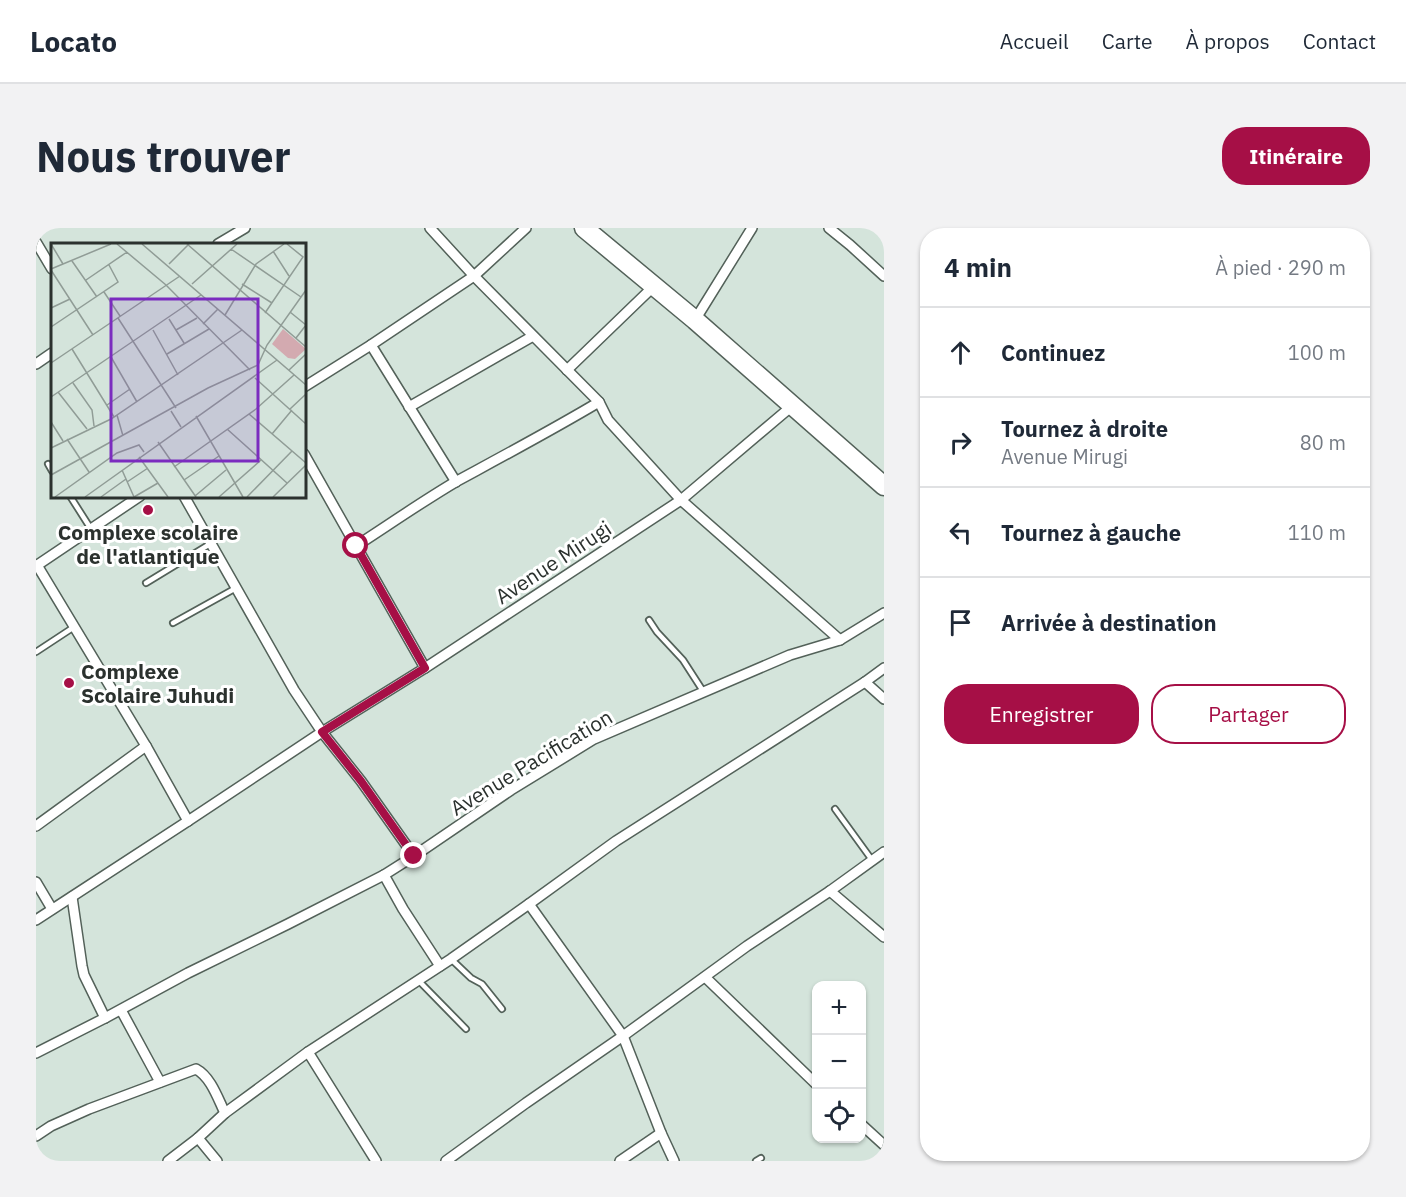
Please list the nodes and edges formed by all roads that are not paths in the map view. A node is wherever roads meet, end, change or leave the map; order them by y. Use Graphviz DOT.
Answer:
graph roads {
  1 [pos="245,228"];
  2 [pos="430,228"];
  3 [pos="526,228"];
  4 [pos="584,228"];
  5 [pos="752,228"];
  6 [pos="829,228"];
  7 [pos="36,242"];
  8 [pos="220,243"];
  9 [pos="51,267"];
  10 [pos="474,276"];
  11 [pos="884,276"];
  12 [pos="654,286"];
  13 [pos="695,320"];
  14 [pos="533,336"];
  15 [pos="371,345"];
  16 [pos="51,354"];
  17 [pos="36,364"];
  18 [pos="567,370"];
  19 [pos="306,386"];
  20 [pos="599,402"];
  21 [pos="792,406"];
  22 [pos="409,407"];
  23 [pos="306,458"];
  24 [pos="48,464"];
  25 [pos="51,469"];
  26 [pos="456,482"];
  27 [pos="884,486"];
  28 [pos="71,498"];
  29 [pos="137,498"];
  30 [pos="185,498"];
  31 [pos="681,500"];
  32 [pos="91,529"];
  33 [pos="211,543"];
  34 [pos="356,546"];
  35 [pos="37,565"];
  36 [pos="146,583"];
  37 [pos="236,588"];
  38 [pos="884,613"];
  39 [pos="649,620"];
  40 [pos="173,623"];
  41 [pos="74,626"];
  42 [pos="840,640"];
  43 [pos="36,652"];
  44 [pos="425,668"];
  45 [pos="884,668"];
  46 [pos="865,682"];
  47 [pos="704,692"];
  48 [pos="884,699"];
  49 [pos="322,732"];
  50 [pos="146,747"];
  51 [pos="835,809"];
  52 [pos="188,821"];
  53 [pos="36,825"];
  54 [pos="884,852"];
  55 [pos="414,856"];
  56 [pos="873,861"];
  57 [pos="384,875"];
  58 [pos="36,882"];
  59 [pos="830,891"];
  60 [pos="72,897"];
  61 [pos="529,904"];
  62 [pos="52,909"];
  63 [pos="36,920"];
  64 [pos="884,937"];
  65 [pos="451,959"];
  66 [pos="440,966"];
  67 [pos="705,978"];
  68 [pos="418,980"];
  69 [pos="502,1009"];
  70 [pos="121,1010"];
  71 [pos="105,1018"];
  72 [pos="466,1029"];
  73 [pos="623,1036"];
  74 [pos="308,1052"];
  75 [pos="36,1053"];
  76 [pos="812,1080"];
  77 [pos="160,1082"];
  78 [pos="225,1113"];
  79 [pos="866,1129"];
  80 [pos="662,1133"];
  81 [pos="36,1136"];
  82 [pos="198,1138"];
  83 [pos="884,1144"];
  84 [pos="168,1161"];
  85 [pos="217,1161"];
  86 [pos="376,1161"];
  87 [pos="446,1161"];
  88 [pos="620,1161"];
  89 [pos="674,1161"];
  1 -- 8 [label="street"];
  2 -- 10 [label="street"];
  3 -- 10 [label="street"];
  4 -- 12 [label="highway"];
  5 -- 13 [label="street"];
  6 -- 11 [label="street"];
  7 -- 9 [label="street"];
  10 -- 14 [label="street"];
  10 -- 15 [label="street"];
  12 -- 13 [label="highway"];
  12 -- 18 [label="street"];
  13 -- 21 [label="highway"];
  14 -- 18 [label="street"];
  14 -- 22 [label="street"];
  15 -- 19 [label="street"];
  15 -- 22 [label="street"];
  16 -- 17 [label="street"];
  18 -- 20 [label="street"];
  20 -- 26 [label="street"];
  20 -- 31 [label="street"];
  21 -- 27 [label="highway"];
  21 -- 31 [label="street, Avenue Mirugi"];
  22 -- 26 [label="street"];
  23 -- 34 [label="street"];
  24 -- 25 [label="lane"];
  26 -- 34 [label="street"];
  28 -- 32 [label="lane"];
  29 -- 32 [label="street"];
  30 -- 33 [label="street"];
  31 -- 42 [label="street"];
  31 -- 44 [label="street, Avenue Mirugi"];
  32 -- 35 [label="street"];
  33 -- 36 [label="lane"];
  33 -- 37 [label="street"];
  34 -- 44 [label="street"];
  35 -- 41 [label="street"];
  37 -- 40 [label="lane"];
  37 -- 49 [label="street"];
  38 -- 42 [label="street, Avenue Pacification"];
  39 -- 47 [label="lane"];
  41 -- 43 [label="lane"];
  41 -- 50 [label="street"];
  42 -- 47 [label="street, Avenue Pacification"];
  44 -- 49 [label="street, Avenue Mirugi"];
  45 -- 46 [label="street"];
  46 -- 48 [label="street"];
  46 -- 61 [label="street"];
  47 -- 55 [label="street, Avenue Pacification"];
  49 -- 52 [label="street, Avenue Mirugi"];
  49 -- 55 [label="street"];
  50 -- 52 [label="street"];
  50 -- 53 [label="street"];
  51 -- 56 [label="lane"];
  52 -- 60 [label="street, Avenue Mirugi"];
  54 -- 56 [label="street"];
  55 -- 57 [label="street, Avenue Pacification"];
  56 -- 59 [label="street"];
  57 -- 66 [label="street"];
  57 -- 70 [label="street, Avenue Pacification"];
  58 -- 62 [label="street"];
  59 -- 64 [label="street"];
  59 -- 67 [label="street"];
  60 -- 62 [label="street, Avenue Mirugi"];
  60 -- 71 [label="street"];
  61 -- 65 [label="street"];
  61 -- 73 [label="street"];
  62 -- 63 [label="street, Avenue Mirugi"];
  65 -- 66 [label="street"];
  65 -- 69 [label="lane"];
  66 -- 68 [label="street"];
  67 -- 73 [label="street"];
  67 -- 76 [label="street"];
  68 -- 72 [label="lane"];
  68 -- 74 [label="street"];
  70 -- 71 [label="street, Avenue Pacification"];
  70 -- 77 [label="street"];
  71 -- 75 [label="street, Avenue Pacification"];
  73 -- 80 [label="street"];
  73 -- 87 [label="street"];
  74 -- 78 [label="street"];
  74 -- 86 [label="street"];
  77 -- 78 [label="street"];
  77 -- 81 [label="street"];
  78 -- 82 [label="street"];
  79 -- 83 [label="street"];
  80 -- 88 [label="street"];
  80 -- 89 [label="street"];
  82 -- 84 [label="street"];
  82 -- 85 [label="street"];
}
